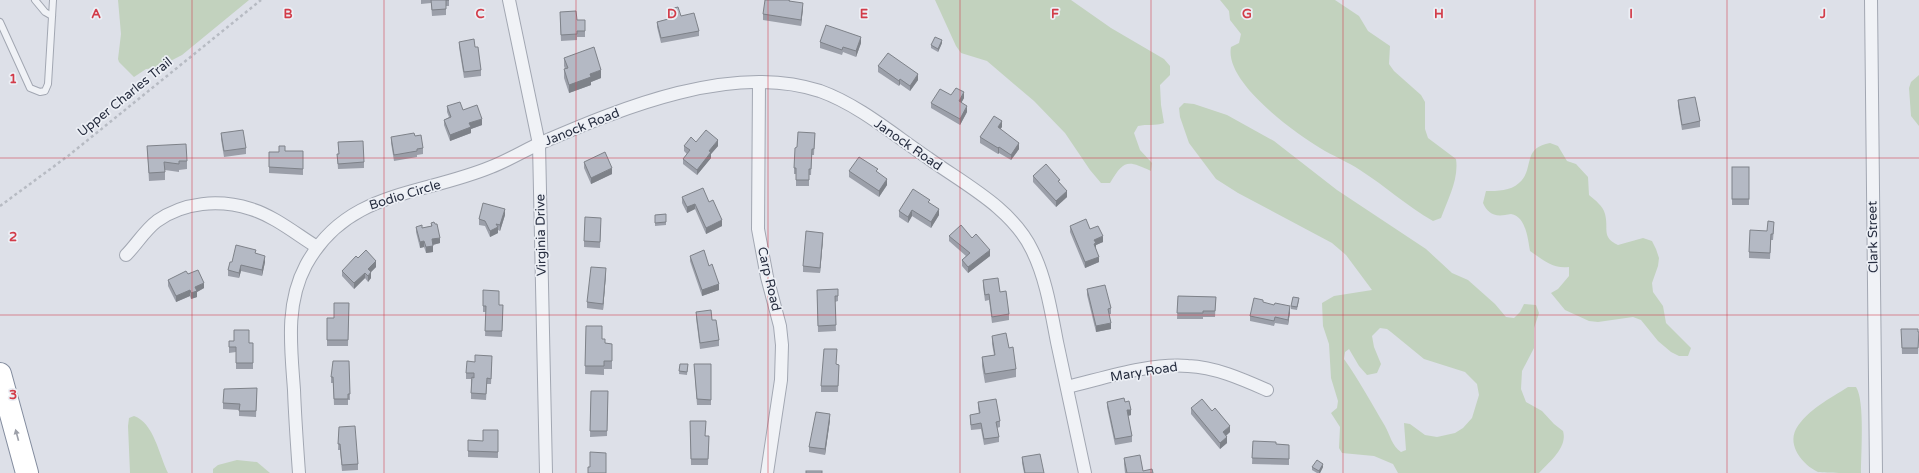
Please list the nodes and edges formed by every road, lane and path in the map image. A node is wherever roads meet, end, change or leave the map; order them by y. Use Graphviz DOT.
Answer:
graph roads {
  1 [pos="35,0"];
  2 [pos="53,0"];
  3 [pos="261,0"];
  4 [pos="510,0"];
  5 [pos="1870,0"];
  6 [pos="52,16"];
  7 [pos="0,22"];
  8 [pos="759,83"];
  9 [pos="539,144"];
  10 [pos="0,206"];
  11 [pos="317,247"];
  12 [pos="126,255"];
  13 [pos="0,374"];
  14 [pos="1067,388"];
  15 [pos="1267,390"];
  16 [pos="27,473"];
  17 [pos="299,473"];
  18 [pos="546,473"];
  19 [pos="767,473"];
  20 [pos="1085,473"];
  21 [pos="1876,473"];
  1 -- 6 [label="lane"];
  2 -- 6 [label="lane"];
  3 -- 10 [label="path, Upper Charles Trail"];
  4 -- 9 [label="street, Virginia Drive"];
  5 -- 21 [label="street, Clark Street"];
  6 -- 7 [label="lane"];
  8 -- 9 [label="street, Janock Road"];
  8 -- 14 [label="street, Janock Road"];
  8 -- 19 [label="street, Carp Road"];
  9 -- 11 [label="street, Bodio Circle"];
  9 -- 18 [label="street, Virginia Drive"];
  11 -- 12 [label="street"];
  11 -- 17 [label="street, Bodio Circle"];
  16 -- 13 [label="highway, one-way"];
  14 -- 15 [label="street, Mary Road"];
  14 -- 20 [label="street, Janock Road"];
}
